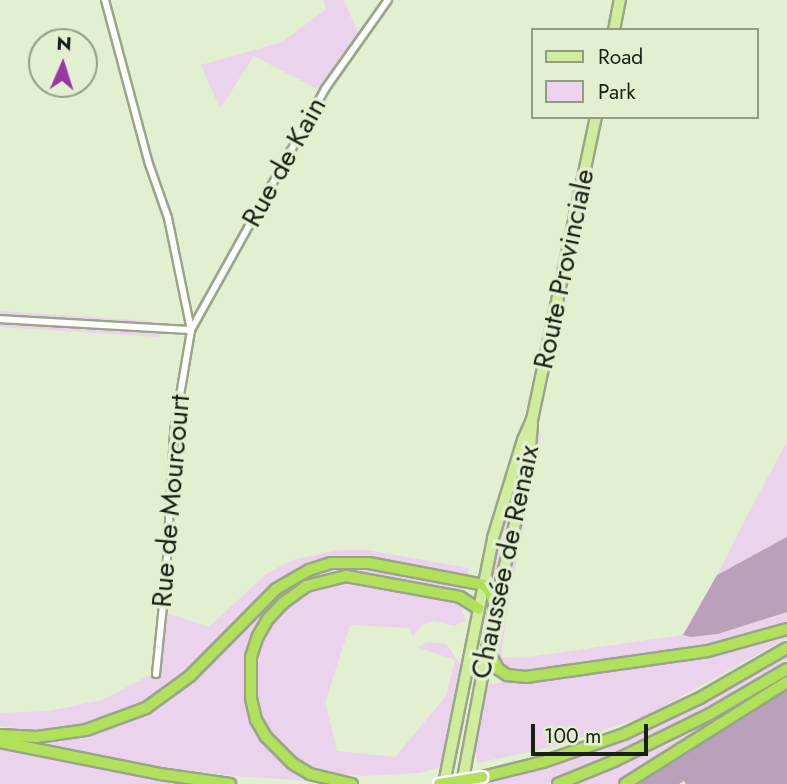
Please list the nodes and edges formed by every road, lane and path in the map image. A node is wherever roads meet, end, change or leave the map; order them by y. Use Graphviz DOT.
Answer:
graph roads {
  1 [pos="105,0"];
  2 [pos="388,0"];
  3 [pos="620,0"];
  4 [pos="614,28"];
  5 [pos="596,119"];
  6 [pos="0,320"];
  7 [pos="191,330"];
  8 [pos="532,420"];
  9 [pos="484,585"];
  10 [pos="495,607"];
  11 [pos="479,609"];
  12 [pos="787,629"];
  13 [pos="487,648"];
  14 [pos="787,648"];
  15 [pos="787,669"];
  16 [pos="156,674"];
  17 [pos="787,682"];
  18 [pos="0,735"];
  19 [pos="0,742"];
  20 [pos="230,784"];
  21 [pos="352,784"];
  22 [pos="441,784"];
  23 [pos="462,784"];
  24 [pos="558,784"];
  25 [pos="625,784"];
  1 -- 7 [label="street"];
  2 -- 7 [label="street, Rue de Kain"];
  3 -- 4 [label="main road"];
  5 -- 8 [label="main road, Route Provinciale"];
  6 -- 7 [label="street"];
  7 -- 16 [label="street, Rue de Mourcourt"];
  8 -- 9 [label="main road, Chaussée de Renaix"];
  8 -- 10 [label="main road, Chaussée de Renaix"];
  9 -- 10 [label="highway"];
  9 -- 11 [label="main road, Chaussée de Renaix"];
  9 -- 18 [label="highway"];
  10 -- 13 [label="main road, Chaussée de Renaix"];
  11 -- 21 [label="highway"];
  11 -- 22 [label="main road, Chaussée de Renaix"];
  12 -- 13 [label="highway"];
  13 -- 23 [label="main road, Chaussée de Renaix"];
  14 -- 22 [label="highway, bridge"];
  15 -- 24 [label="highway"];
  17 -- 25 [label="highway"];
  19 -- 20 [label="highway"];
}
